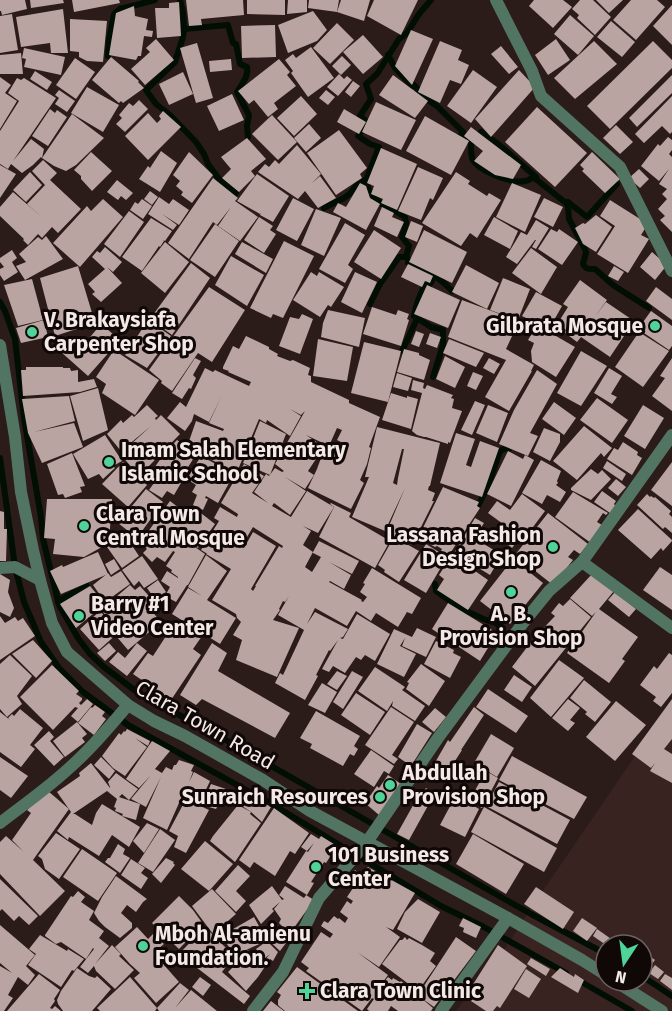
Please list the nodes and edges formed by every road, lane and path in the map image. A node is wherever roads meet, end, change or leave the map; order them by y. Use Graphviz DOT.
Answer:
graph roads {
  1 [pos="496,0"];
  2 [pos="672,271"];
  3 [pos="0,345"];
  4 [pos="672,435"];
  5 [pos="582,562"];
  6 [pos="0,568"];
  7 [pos="40,580"];
  8 [pos="672,628"];
  9 [pos="128,705"];
  10 [pos="0,823"];
  11 [pos="366,842"];
  12 [pos="506,921"];
  13 [pos="594,968"];
  14 [pos="634,993"];
  15 [pos="253,1011"];
  16 [pos="441,1011"];
  17 [pos="662,1011"];
  1 -- 2 [label="street"];
  3 -- 7 [label="street, Clara Town Road"];
  4 -- 5 [label="street"];
  5 -- 8 [label="street"];
  5 -- 11 [label="street"];
  6 -- 7 [label="street"];
  7 -- 9 [label="street, Clara Town Road"];
  9 -- 10 [label="street"];
  9 -- 11 [label="street, Clara Town Road"];
  11 -- 12 [label="street, Clara Town Road"];
  11 -- 15 [label="street"];
  12 -- 13 [label="street, Clara Town Road"];
  12 -- 16 [label="street"];
  14 -- 17 [label="street"];
}
